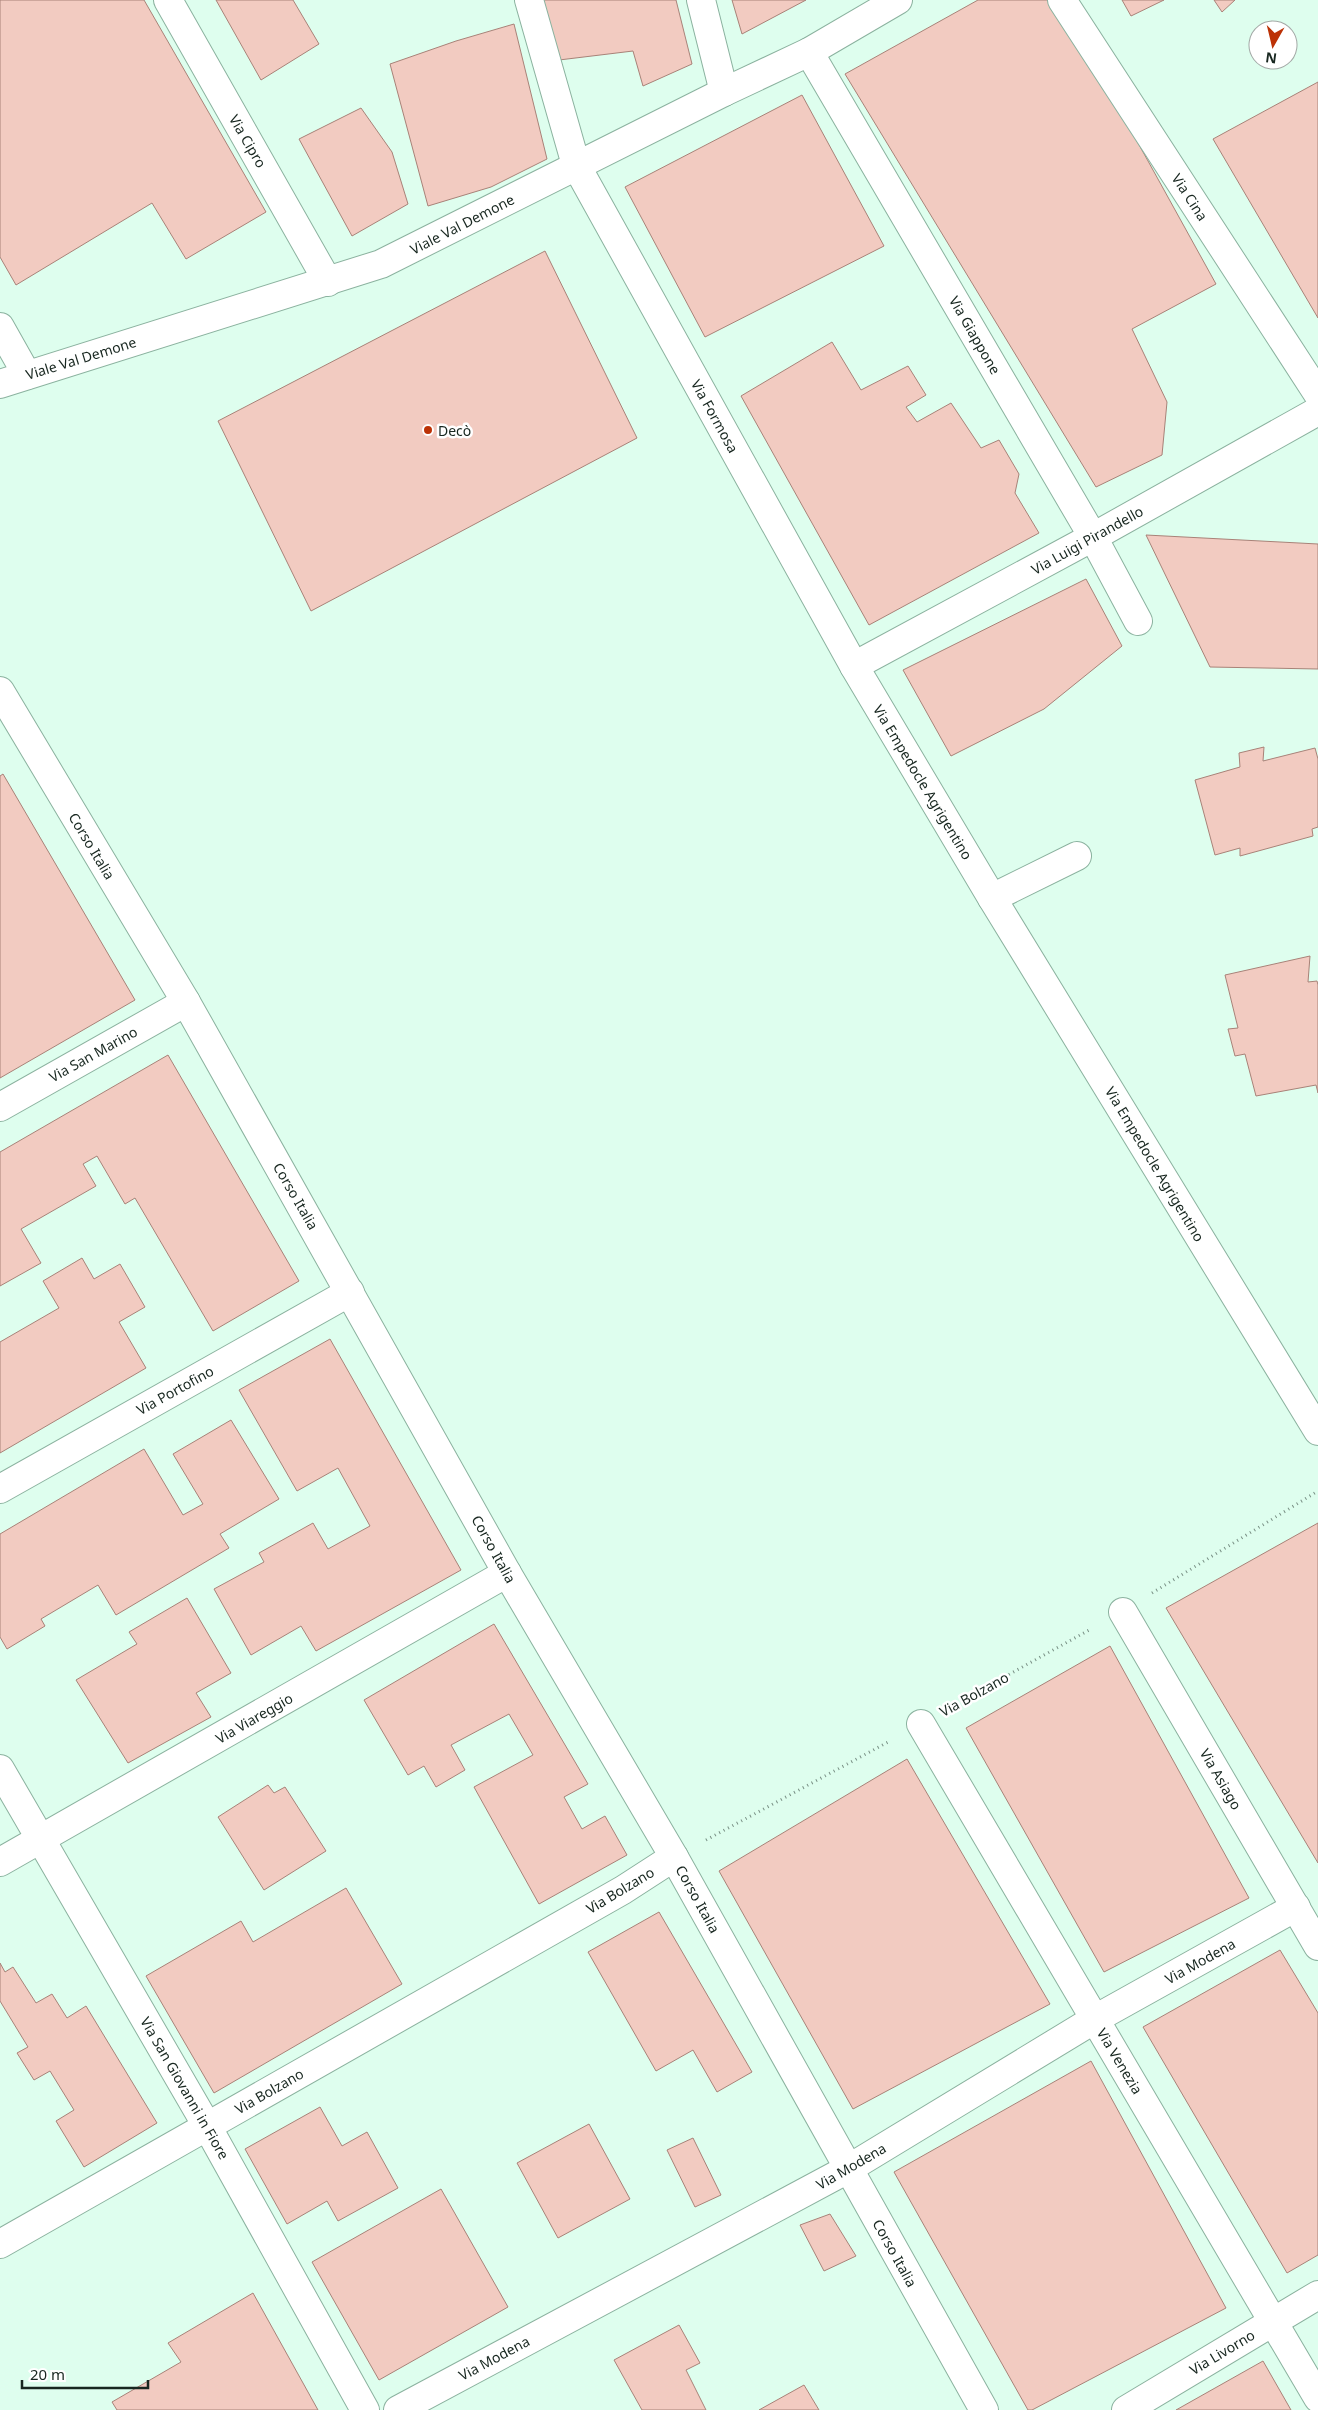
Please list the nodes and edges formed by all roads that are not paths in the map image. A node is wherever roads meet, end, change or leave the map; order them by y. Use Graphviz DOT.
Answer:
graph roads {
  1 [pos="168,0"];
  2 [pos="528,0"];
  3 [pos="700,0"];
  4 [pos="898,0"];
  5 [pos="1062,0"];
  6 [pos="809,52"];
  7 [pos="724,92"];
  8 [pos="576,166"];
  9 [pos="328,282"];
  10 [pos="0,327"];
  11 [pos="27,374"];
  12 [pos="0,384"];
  13 [pos="1318,394"];
  14 [pos="1318,411"];
  15 [pos="1093,537"];
  16 [pos="1138,621"];
  17 [pos="854,666"];
  18 [pos="0,691"];
  19 [pos="10,733"];
  20 [pos="1077,856"];
  21 [pos="992,898"];
  22 [pos="186,1002"];
  23 [pos="0,1107"];
  24 [pos="350,1292"];
  25 [pos="1318,1431"];
  26 [pos="0,1488"];
  27 [pos="507,1572"];
  28 [pos="1123,1612"];
  29 [pos="921,1724"];
  30 [pos="0,1769"];
  31 [pos="41,1839"];
  32 [pos="674,1857"];
  33 [pos="0,1862"];
  34 [pos="1296,1907"];
  35 [pos="1318,1946"];
  36 [pos="1096,2019"];
  37 [pos="207,2126"];
  38 [pos="848,2169"];
  39 [pos="0,2244"];
  40 [pos="1318,2295"];
  41 [pos="1274,2321"];
  42 [pos="1318,2398"];
  43 [pos="365,2410"];
  44 [pos="398,2410"];
  45 [pos="984,2410"];
  46 [pos="1126,2410"];
  1 -- 9 [label="street, Via Cipro"];
  2 -- 8 [label="street, Via Formosa"];
  3 -- 7 [label="street"];
  4 -- 6 [label="street, Viale Val Demone"];
  5 -- 13 [label="street, Via Cina"];
  6 -- 7 [label="street, Viale Val Demone"];
  6 -- 15 [label="street, Via Giappone"];
  7 -- 8 [label="street, Viale Val Demone"];
  8 -- 9 [label="street, Viale Val Demone"];
  8 -- 17 [label="street, Via Formosa"];
  9 -- 11 [label="street, Viale Val Demone"];
  10 -- 11 [label="street"];
  11 -- 12 [label="street, Viale Val Demone"];
  14 -- 15 [label="street, Via Luigi Pirandello"];
  15 -- 16 [label="street, Via Giappone"];
  15 -- 17 [label="street, Via Luigi Pirandello"];
  17 -- 21 [label="street, Via Empedocle Agrigentino"];
  18 -- 19 [label="street, Corso Italia"];
  19 -- 22 [label="street, Corso Italia"];
  20 -- 21 [label="street"];
  21 -- 25 [label="street, Via Empedocle Agrigentino"];
  22 -- 23 [label="street, Via San Marino"];
  22 -- 24 [label="street, Corso Italia"];
  24 -- 26 [label="street, Via Portofino"];
  24 -- 27 [label="street, Corso Italia"];
  27 -- 31 [label="street, Via Viareggio"];
  27 -- 32 [label="street, Corso Italia"];
  28 -- 34 [label="street, Via Asiago"];
  29 -- 36 [label="street, Via Venezia"];
  30 -- 31 [label="street, Via San Giovanni in Fiore"];
  31 -- 33 [label="street, Via Viareggio"];
  31 -- 37 [label="street, Via San Giovanni in Fiore"];
  32 -- 37 [label="street, Via Bolzano"];
  32 -- 38 [label="street, Corso Italia"];
  34 -- 35 [label="street, Via Asiago"];
  34 -- 36 [label="street, Via Modena"];
  36 -- 38 [label="street, Via Modena"];
  36 -- 41 [label="street, Via Venezia"];
  37 -- 39 [label="street, Via Bolzano"];
  37 -- 43 [label="street, Via San Giovanni in Fiore"];
  38 -- 44 [label="street, Via Modena"];
  38 -- 45 [label="street, Corso Italia"];
  40 -- 41 [label="street, Via Livorno"];
  41 -- 42 [label="street, Via Venezia"];
  41 -- 46 [label="street, Via Livorno"];
}
